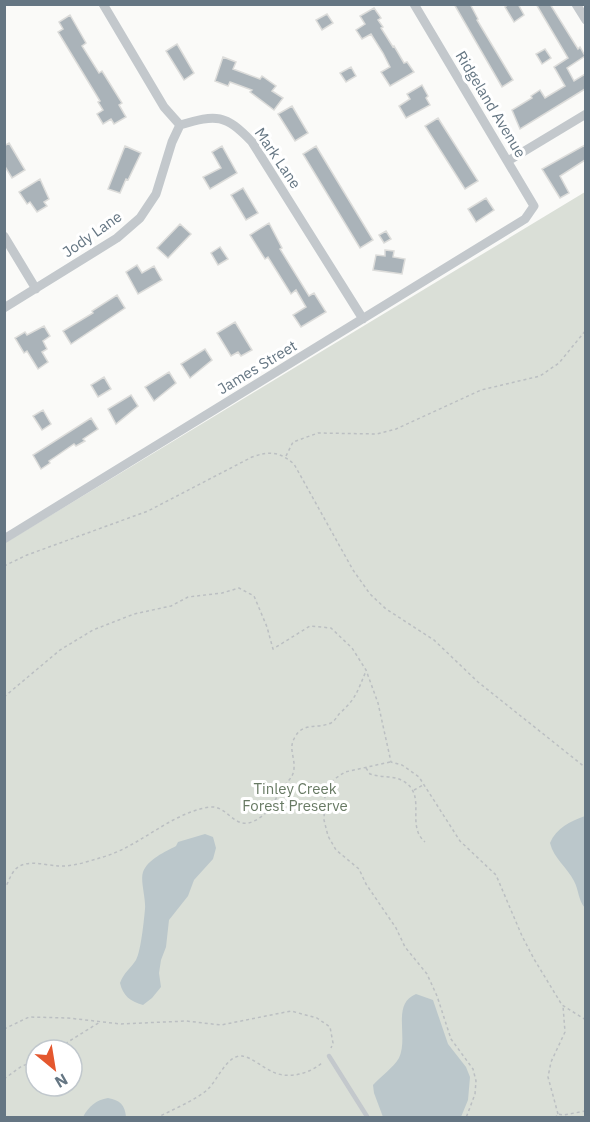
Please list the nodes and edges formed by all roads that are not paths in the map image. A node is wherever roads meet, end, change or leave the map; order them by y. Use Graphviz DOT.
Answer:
graph roads {
  1 [pos="103,4"];
  2 [pos="414,4"];
  3 [pos="576,4"];
  4 [pos="585,20"];
  5 [pos="585,114"];
  6 [pos="180,125"];
  7 [pos="508,161"];
  8 [pos="525,219"];
  9 [pos="4,236"];
  10 [pos="36,289"];
  11 [pos="4,308"];
  12 [pos="363,319"];
  13 [pos="4,539"];
  14 [pos="329,1056"];
  15 [pos="368,1118"];
  1 -- 6 [label="street"];
  2 -- 7 [label="street, Ridgeland Avenue"];
  3 -- 4 [label="street"];
  5 -- 7 [label="street"];
  6 -- 10 [label="street, Jody Lane"];
  6 -- 12 [label="street, Mark Lane"];
  7 -- 8 [label="street, Ridgeland Avenue"];
  8 -- 12 [label="street, James Street"];
  9 -- 10 [label="street"];
  10 -- 11 [label="street, Jody Lane"];
  12 -- 13 [label="street, James Street"];
  14 -- 15 [label="lane"];
}
